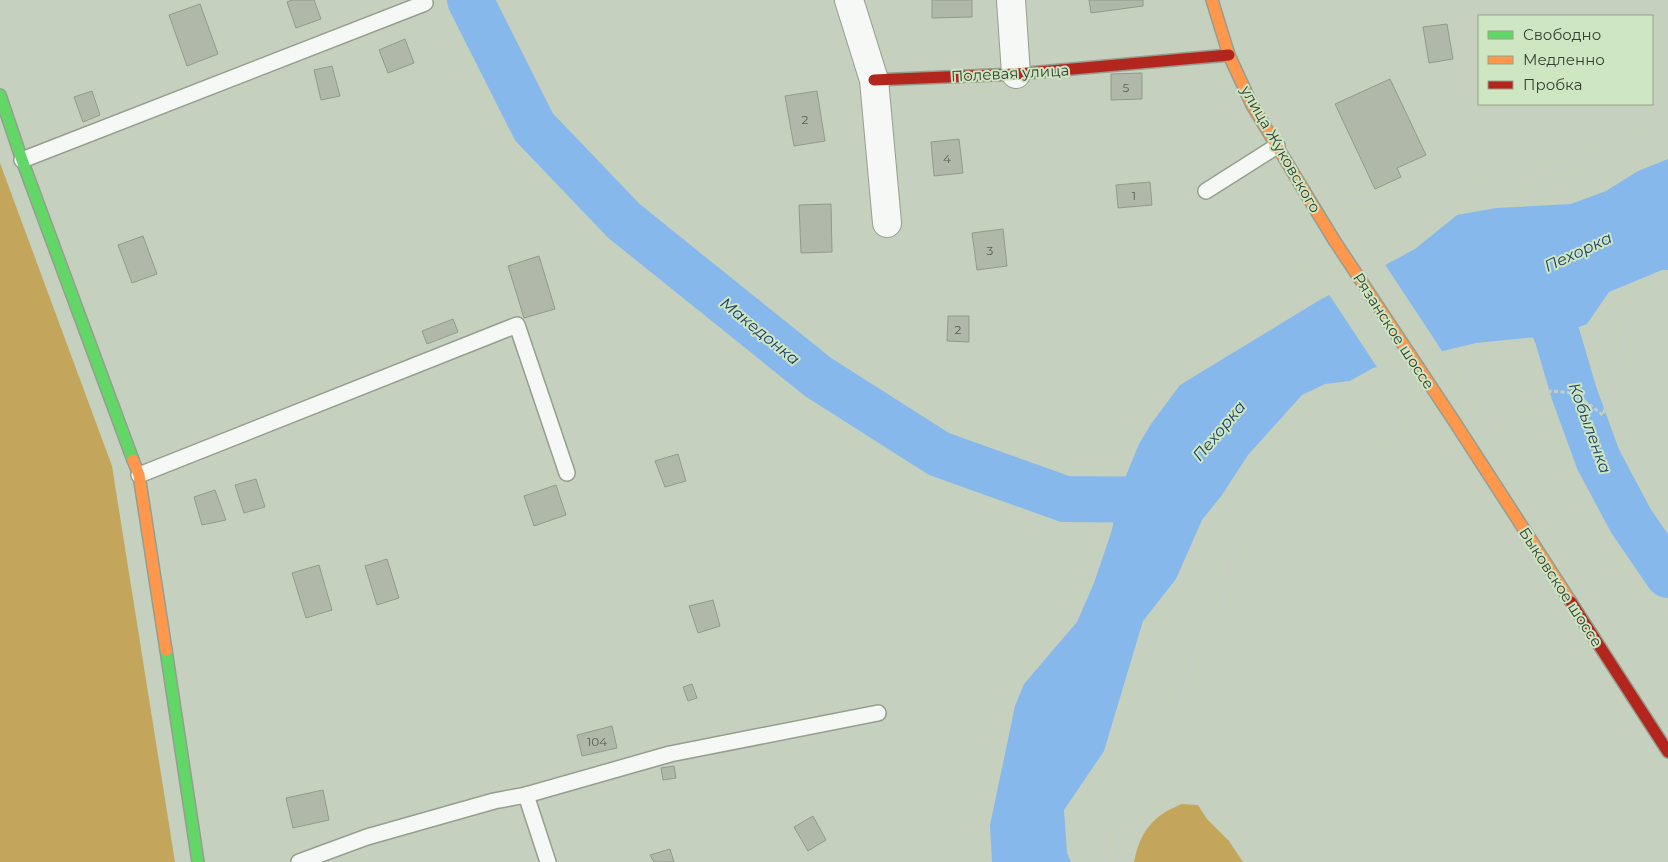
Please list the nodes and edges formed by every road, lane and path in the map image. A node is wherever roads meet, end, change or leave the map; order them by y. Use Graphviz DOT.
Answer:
graph roads {
  1 [pos="849,0"];
  2 [pos="1011,0"];
  3 [pos="1212,0"];
  4 [pos="425,3"];
  5 [pos="1229,55"];
  6 [pos="1016,74"];
  7 [pos="874,80"];
  8 [pos="0,96"];
  9 [pos="1668,136"];
  10 [pos="1277,146"];
  11 [pos="22,160"];
  12 [pos="1206,191"];
  13 [pos="1309,199"];
  14 [pos="887,223"];
  15 [pos="1334,240"];
  16 [pos="1668,296"];
  17 [pos="1393,406"];
  18 [pos="1454,422"];
  19 [pos="1490,422"];
  20 [pos="567,473"];
  21 [pos="139,475"];
  22 [pos="878,713"];
  23 [pos="1668,752"];
  24 [pos="526,795"];
  25 [pos="198,862"];
  26 [pos="299,862"];
  27 [pos="548,862"];
  28 [pos="1106,862"];
  1 -- 7 [label="street"];
  2 -- 6 [label="street"];
  3 -- 5 [label="street, улица Жуковского"];
  4 -- 11 [label="lane"];
  5 -- 6 [label="street, Полевая улица"];
  5 -- 10 [label="street, улица Жуковского"];
  6 -- 7 [label="street, Полевая улица"];
  7 -- 14 [label="street"];
  8 -- 11 [label="street"];
  9 -- 13 [label="path"];
  10 -- 12 [label="lane"];
  10 -- 13 [label="street, улица Жуковского"];
  11 -- 21 [label="street"];
  13 -- 15 [label="street, улица Жуковского"];
  15 -- 18 [label="street, Рязанское шоссе, bridge"];
  16 -- 19 [label="path"];
  17 -- 28 [label="path"];
  18 -- 23 [label="street, Быковское шоссе"];
  20 -- 21 [label="lane"];
  21 -- 25 [label="street"];
  22 -- 24 [label="lane"];
  24 -- 26 [label="lane"];
  24 -- 27 [label="lane"];
}
